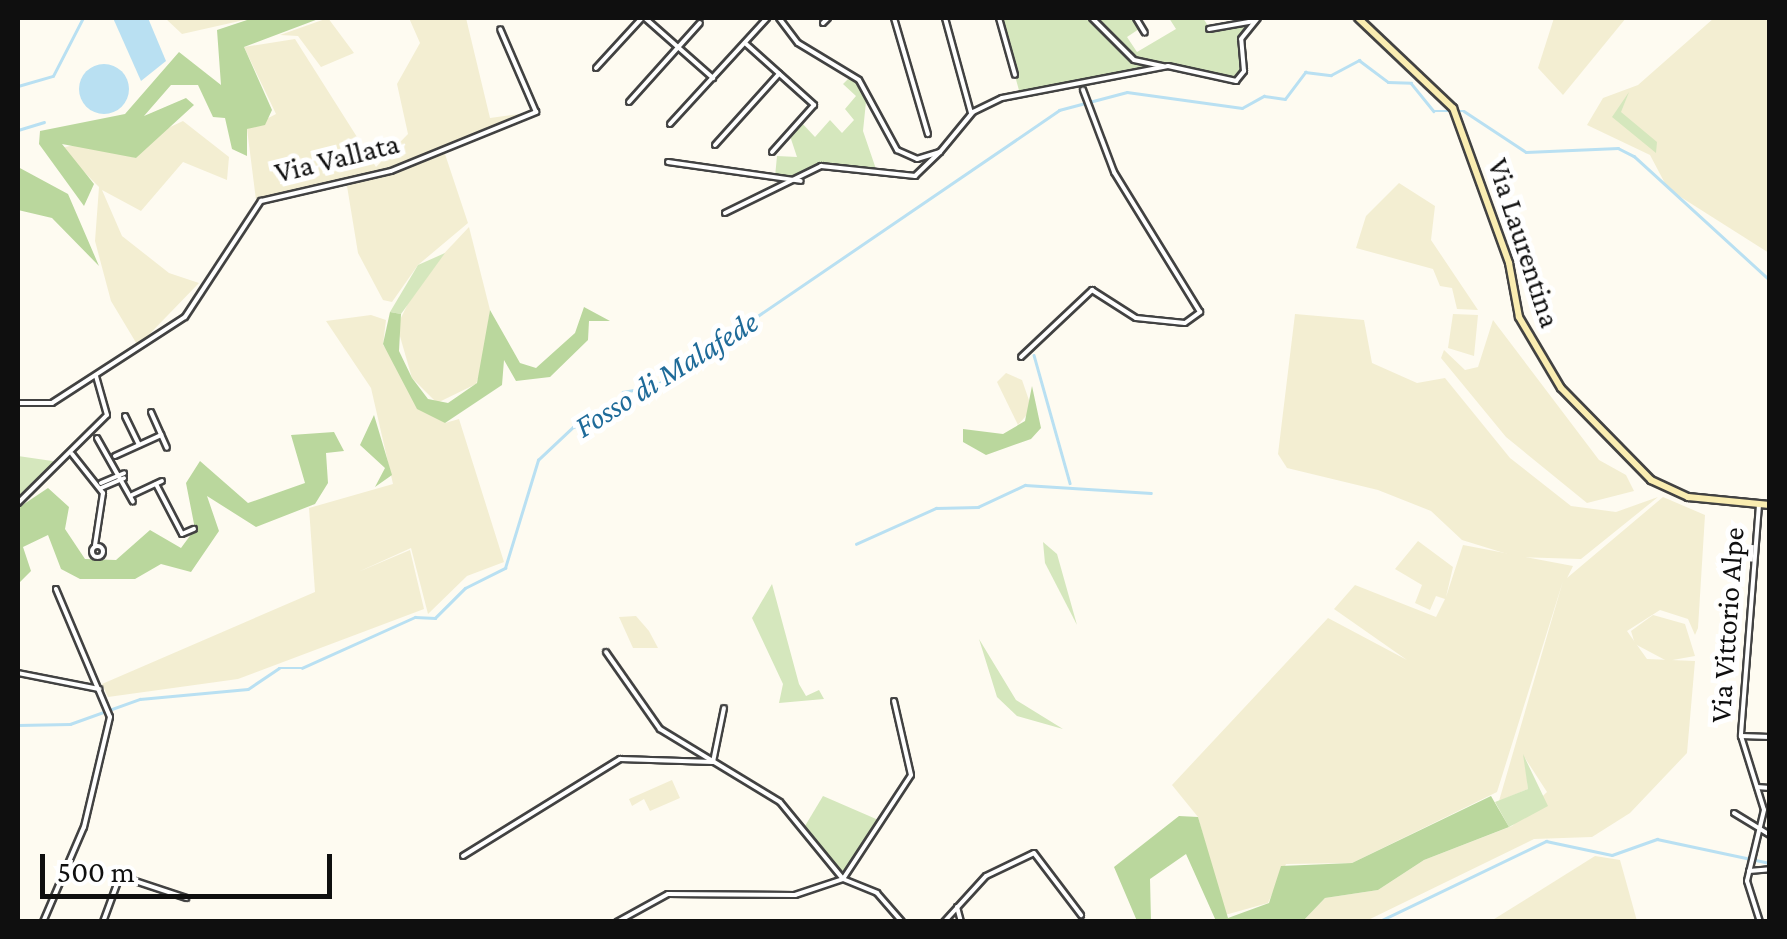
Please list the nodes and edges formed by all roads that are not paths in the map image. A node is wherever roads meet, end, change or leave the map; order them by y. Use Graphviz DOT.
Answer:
graph roads {
  1 [pos="643,18"];
  2 [pos="768,18"];
  3 [pos="780,18"];
  4 [pos="828,18"];
  5 [pos="894,18"];
  6 [pos="944,18"];
  7 [pos="999,18"];
  8 [pos="1092,18"];
  9 [pos="1136,18"];
  10 [pos="1358,18"];
  11 [pos="1256,19"];
  12 [pos="700,23"];
  13 [pos="823,23"];
  14 [pos="500,28"];
  15 [pos="1209,29"];
  16 [pos="1145,33"];
  17 [pos="745,43"];
  18 [pos="679,47"];
  19 [pos="1168,66"];
  20 [pos="596,68"];
  21 [pos="779,74"];
  22 [pos="1014,75"];
  23 [pos="712,78"];
  24 [pos="1083,88"];
  25 [pos="629,102"];
  26 [pos="971,113"];
  27 [pos="670,124"];
  28 [pos="928,134"];
  29 [pos="715,146"];
  30 [pos="772,152"];
  31 [pos="940,152"];
  32 [pos="668,162"];
  33 [pos="801,181"];
  34 [pos="724,213"];
  35 [pos="1021,357"];
  36 [pos="96,376"];
  37 [pos="18,403"];
  38 [pos="150,412"];
  39 [pos="126,416"];
  40 [pos="161,435"];
  41 [pos="97,438"];
  42 [pos="139,446"];
  43 [pos="167,448"];
  44 [pos="71,452"];
  45 [pos="114,457"];
  46 [pos="125,475"];
  47 [pos="100,486"];
  48 [pos="18,503"];
  49 [pos="1759,504"];
  50 [pos="1770,505"];
  51 [pos="194,529"];
  52 [pos="95,546"];
  53 [pos="56,589"];
  54 [pos="606,652"];
  55 [pos="18,673"];
  56 [pos="99,689"];
  57 [pos="894,701"];
  58 [pos="724,708"];
  59 [pos="1741,736"];
  60 [pos="1770,737"];
  61 [pos="713,762"];
  62 [pos="1756,787"];
  63 [pos="1770,788"];
  64 [pos="1734,813"];
  65 [pos="1760,835"];
  66 [pos="1770,835"];
  67 [pos="463,856"];
  68 [pos="1749,870"];
  69 [pos="1770,870"];
  70 [pos="842,879"];
  71 [pos="186,898"];
  72 [pos="957,907"];
  73 [pos="1080,914"];
  74 [pos="42,922"];
  75 [pos="103,922"];
  76 [pos="617,922"];
  77 [pos="902,922"];
  78 [pos="944,922"];
  79 [pos="961,922"];
  80 [pos="1760,922"];
  1 -- 18 [label="street"];
  1 -- 20 [label="street"];
  2 -- 17 [label="street"];
  3 -- 31 [label="street"];
  4 -- 13 [label="street"];
  5 -- 28 [label="street"];
  6 -- 26 [label="street"];
  7 -- 22 [label="street"];
  8 -- 19 [label="street"];
  9 -- 16 [label="street"];
  10 -- 49 [label="main road, Via Laurentina"];
  11 -- 15 [label="street"];
  11 -- 19 [label="street"];
  12 -- 18 [label="street"];
  14 -- 36 [label="street, Via Vallata"];
  17 -- 21 [label="street"];
  17 -- 23 [label="street"];
  18 -- 23 [label="street"];
  18 -- 25 [label="street"];
  19 -- 24 [label="street"];
  21 -- 29 [label="street"];
  21 -- 30 [label="street"];
  23 -- 27 [label="street"];
  24 -- 26 [label="street"];
  24 -- 35 [label="street"];
  26 -- 31 [label="street"];
  31 -- 33 [label="street"];
  32 -- 33 [label="street"];
  33 -- 34 [label="street"];
  36 -- 37 [label="street, Via Vallata"];
  36 -- 44 [label="street"];
  38 -- 40 [label="street"];
  39 -- 42 [label="street"];
  40 -- 42 [label="street"];
  40 -- 43 [label="street"];
  41 -- 45 [label="street"];
  42 -- 45 [label="street"];
  44 -- 47 [label="street"];
  44 -- 48 [label="street"];
  45 -- 46 [label="street"];
  46 -- 47 [label="street"];
  46 -- 51 [label="street"];
  47 -- 52 [label="street"];
  49 -- 50 [label="main road, Via Laurentina"];
  49 -- 59 [label="street, Via Vittorio Alpe"];
  53 -- 56 [label="street"];
  54 -- 61 [label="street"];
  55 -- 56 [label="street"];
  56 -- 74 [label="street"];
  57 -- 70 [label="street"];
  58 -- 61 [label="street"];
  59 -- 60 [label="street"];
  59 -- 62 [label="street, Via Vittorio Alpe"];
  61 -- 67 [label="street"];
  61 -- 70 [label="street"];
  62 -- 63 [label="street"];
  62 -- 65 [label="street, Via Vittorio Alpe"];
  64 -- 65 [label="street"];
  65 -- 66 [label="street"];
  65 -- 68 [label="street, Via Vittorio Alpe"];
  68 -- 69 [label="street"];
  68 -- 80 [label="street, Via Vittorio Alpe"];
  70 -- 76 [label="street"];
  70 -- 77 [label="street"];
  71 -- 75 [label="street"];
  72 -- 73 [label="street"];
  72 -- 78 [label="street"];
  72 -- 79 [label="street"];
}
